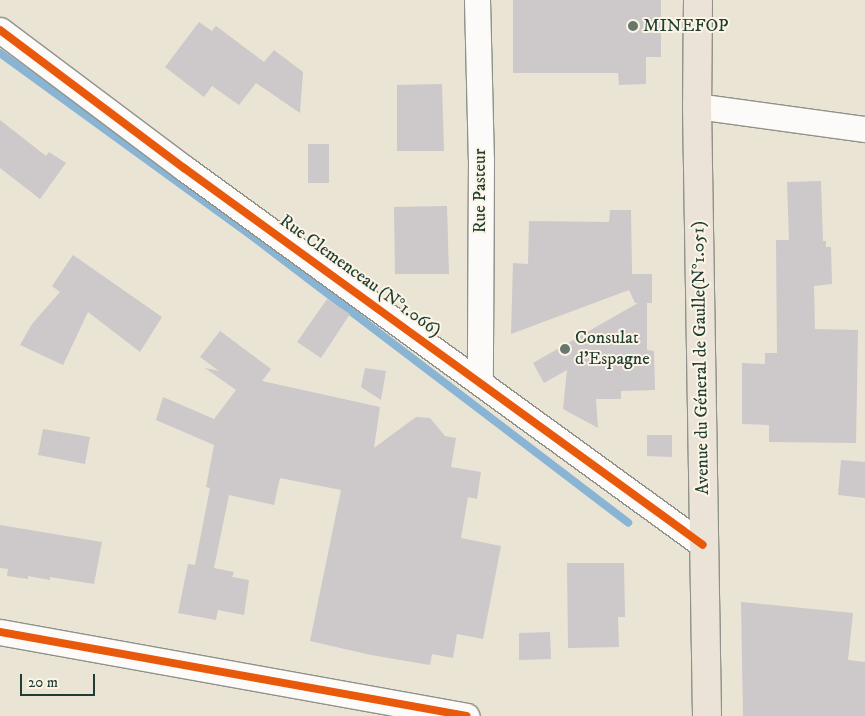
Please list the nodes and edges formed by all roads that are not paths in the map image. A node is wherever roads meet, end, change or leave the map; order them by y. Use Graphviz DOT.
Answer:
graph roads {
  1 [pos="477,0"];
  2 [pos="698,0"];
  3 [pos="0,30"];
  4 [pos="697,106"];
  5 [pos="865,129"];
  6 [pos="480,382"];
  7 [pos="703,545"];
  8 [pos="0,632"];
  9 [pos="466,716"];
  10 [pos="707,716"];
  1 -- 6 [label="street, Rue Pasteur"];
  2 -- 4 [label="main road, Avenue du Géneral de Gaulle(N°1.051)"];
  3 -- 6 [label="street, Rue Clemenceau (N°1.066)"];
  4 -- 5 [label="street"];
  4 -- 7 [label="main road, Avenue du Géneral de Gaulle(N°1.051)"];
  6 -- 7 [label="street, Rue Clemenceau (N°1.066)"];
  7 -- 10 [label="main road, Avenue du Géneral de Gaulle(N°1.051)"];
  8 -- 9 [label="street"];
}
